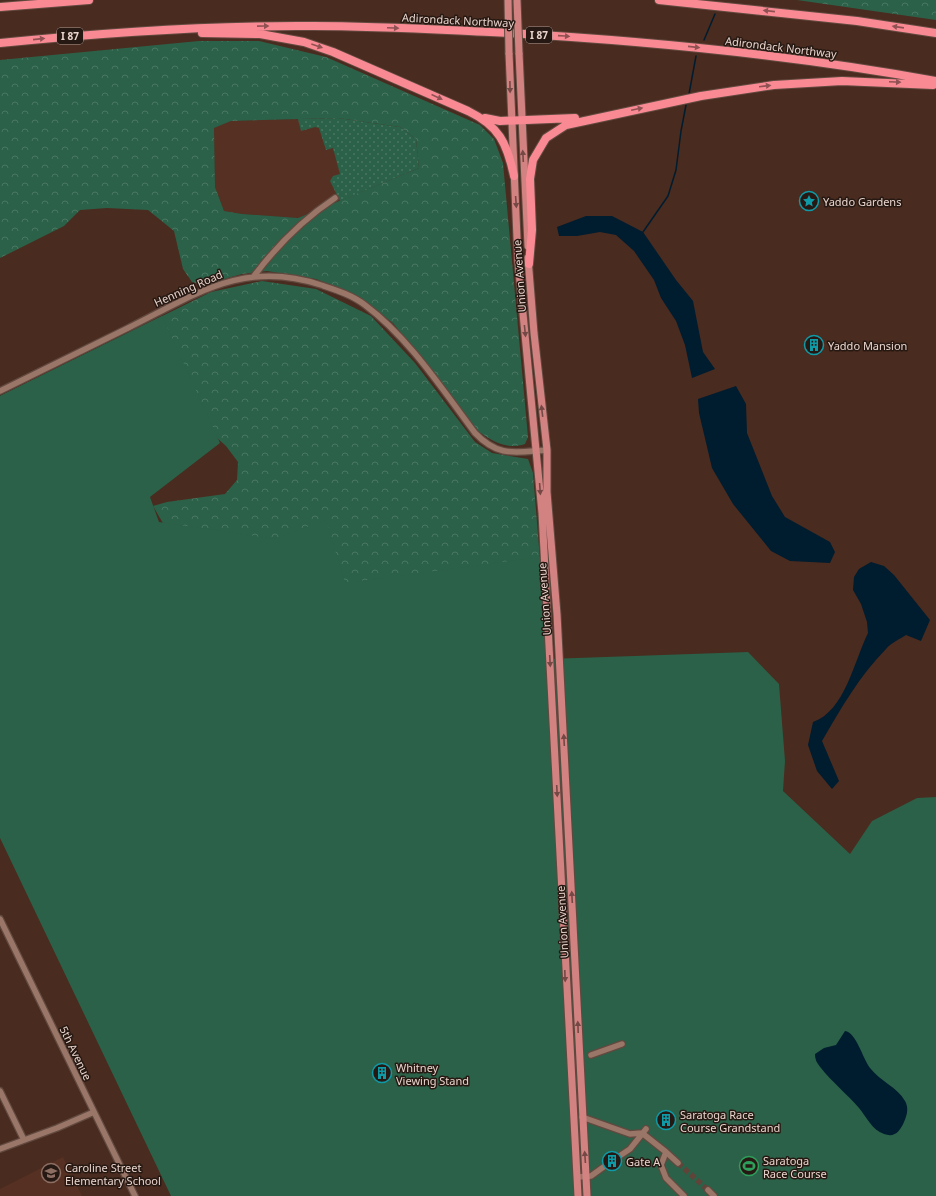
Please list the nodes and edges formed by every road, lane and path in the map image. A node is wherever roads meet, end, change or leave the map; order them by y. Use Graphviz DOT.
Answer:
graph roads {
  1 [pos="89,0"];
  2 [pos="508,0"];
  3 [pos="517,0"];
  4 [pos="659,0"];
  5 [pos="0,7"];
  6 [pos="140,31"];
  7 [pos="936,33"];
  8 [pos="0,43"];
  9 [pos="936,81"];
  10 [pos="936,85"];
  11 [pos="477,115"];
  12 [pos="599,116"];
  13 [pos="522,120"];
  14 [pos="511,121"];
  15 [pos="514,176"];
  16 [pos="335,198"];
  17 [pos="529,264"];
  18 [pos="254,276"];
  19 [pos="0,391"];
  20 [pos="536,450"];
  21 [pos="547,450"];
  22 [pos="0,920"];
  23 [pos="622,1044"];
  24 [pos="591,1055"];
  25 [pos="0,1091"];
  26 [pos="94,1112"];
  27 [pos="582,1117"];
  28 [pos="644,1131"];
  29 [pos="24,1140"];
  30 [pos="0,1149"];
  31 [pos="666,1152"];
  32 [pos="615,1159"];
  33 [pos="609,1163"];
  34 [pos="678,1163"];
  35 [pos="577,1177"];
  36 [pos="586,1177"];
  37 [pos="708,1190"];
  38 [pos="134,1196"];
  39 [pos="578,1196"];
  40 [pos="587,1196"];
  41 [pos="684,1196"];
  42 [pos="714,1196"];
  1 -- 5 [label="highway"];
  2 -- 14 [label="main road, Union Avenue, one-way, bridge"];
  3 -- 13 [label="main road, Union Avenue, bridge"];
  7 -- 4 [label="highway, one-way"];
  8 -- 6 [label="highway, Adirondack Northway / I 87, one-way"];
  6 -- 9 [label="highway, Adirondack Northway / I 87, one-way"];
  6 -- 11 [label="highway, one-way"];
  12 -- 10 [label="highway, one-way"];
  11 -- 14 [label="highway"];
  11 -- 15 [label="highway"];
  12 -- 13 [label="highway"];
  12 -- 17 [label="highway"];
  13 -- 14 [label="highway"];
  17 -- 13 [label="main road, Union Avenue, one-way"];
  14 -- 15 [label="main road, Union Avenue"];
  15 -- 20 [label="main road, Union Avenue, one-way"];
  16 -- 18 [label="street"];
  21 -- 17 [label="main road, Union Avenue, one-way"];
  18 -- 19 [label="street, Henning Road"];
  18 -- 20 [label="street, Henning Road"];
  20 -- 21 [label="street, Henning Road"];
  20 -- 35 [label="main road, Union Avenue, one-way"];
  27 -- 21 [label="main road, Union Avenue, one-way"];
  22 -- 26 [label="street, 5th Avenue"];
  23 -- 24 [label="street"];
  25 -- 29 [label="street"];
  26 -- 29 [label="street"];
  26 -- 38 [label="street, 5th Avenue"];
  27 -- 28 [label="street"];
  36 -- 27 [label="main road, Union Avenue, one-way"];
  28 -- 31 [label="street"];
  28 -- 32 [label="street"];
  29 -- 30 [label="street"];
  31 -- 34 [label="street"];
  31 -- 41 [label="street"];
  33 -- 36 [label="street"];
  35 -- 36 [label="street"];
  35 -- 39 [label="main road, Union Avenue"];
  36 -- 40 [label="main road, Union Avenue"];
  37 -- 42 [label="street"];
}
